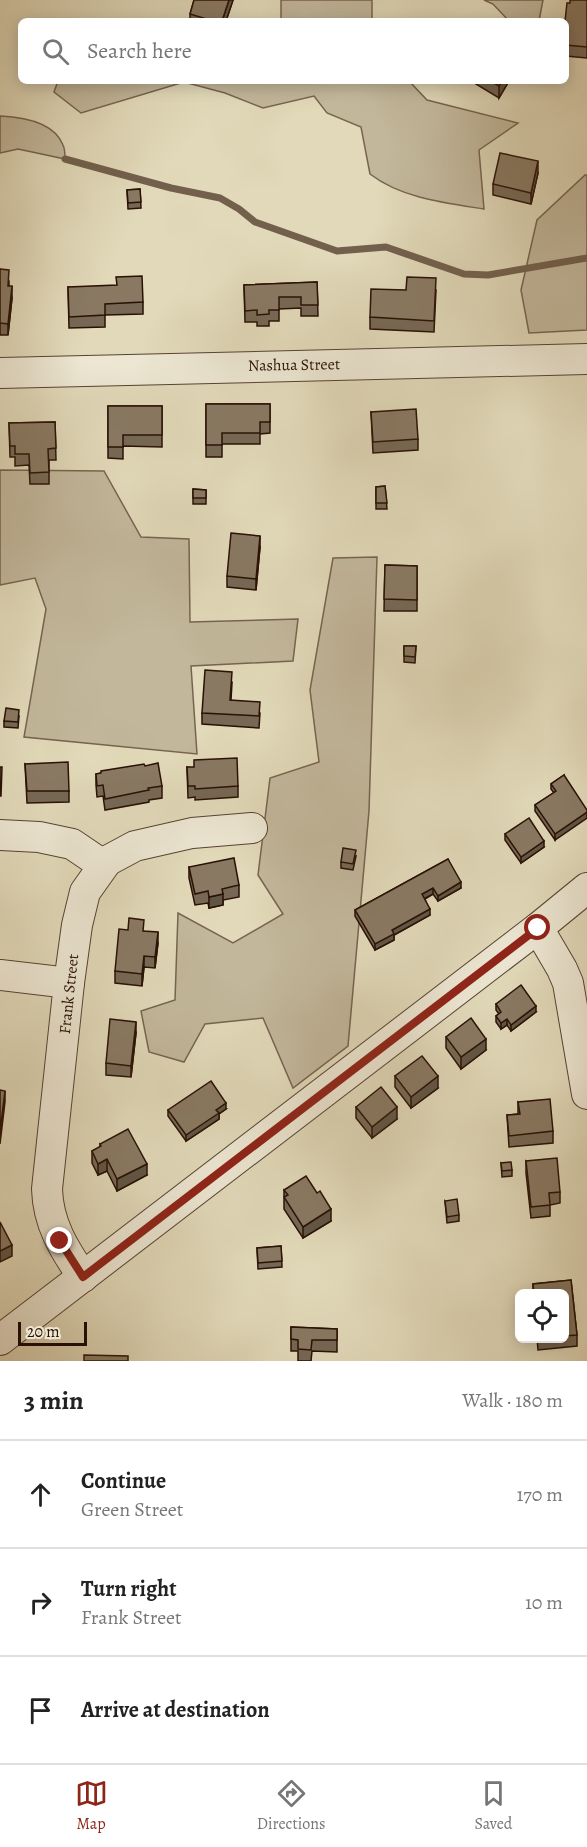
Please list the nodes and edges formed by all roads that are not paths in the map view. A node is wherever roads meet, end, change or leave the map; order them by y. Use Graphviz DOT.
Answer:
graph roads {
  1 [pos="587,359"];
  2 [pos="0,373"];
  3 [pos="252,828"];
  4 [pos="0,835"];
  5 [pos="103,865"];
  6 [pos="587,888"];
  7 [pos="538,928"];
  8 [pos="0,975"];
  9 [pos="69,983"];
  10 [pos="587,1094"];
  11 [pos="83,1277"];
  12 [pos="0,1340"];
  1 -- 2 [label="street, Nashua Street"];
  3 -- 5 [label="street, Frank Street"];
  4 -- 5 [label="street"];
  5 -- 9 [label="street, Frank Street"];
  6 -- 7 [label="street"];
  7 -- 10 [label="street"];
  7 -- 11 [label="street"];
  8 -- 9 [label="street"];
  9 -- 11 [label="street, Frank Street"];
  11 -- 12 [label="street"];
}
